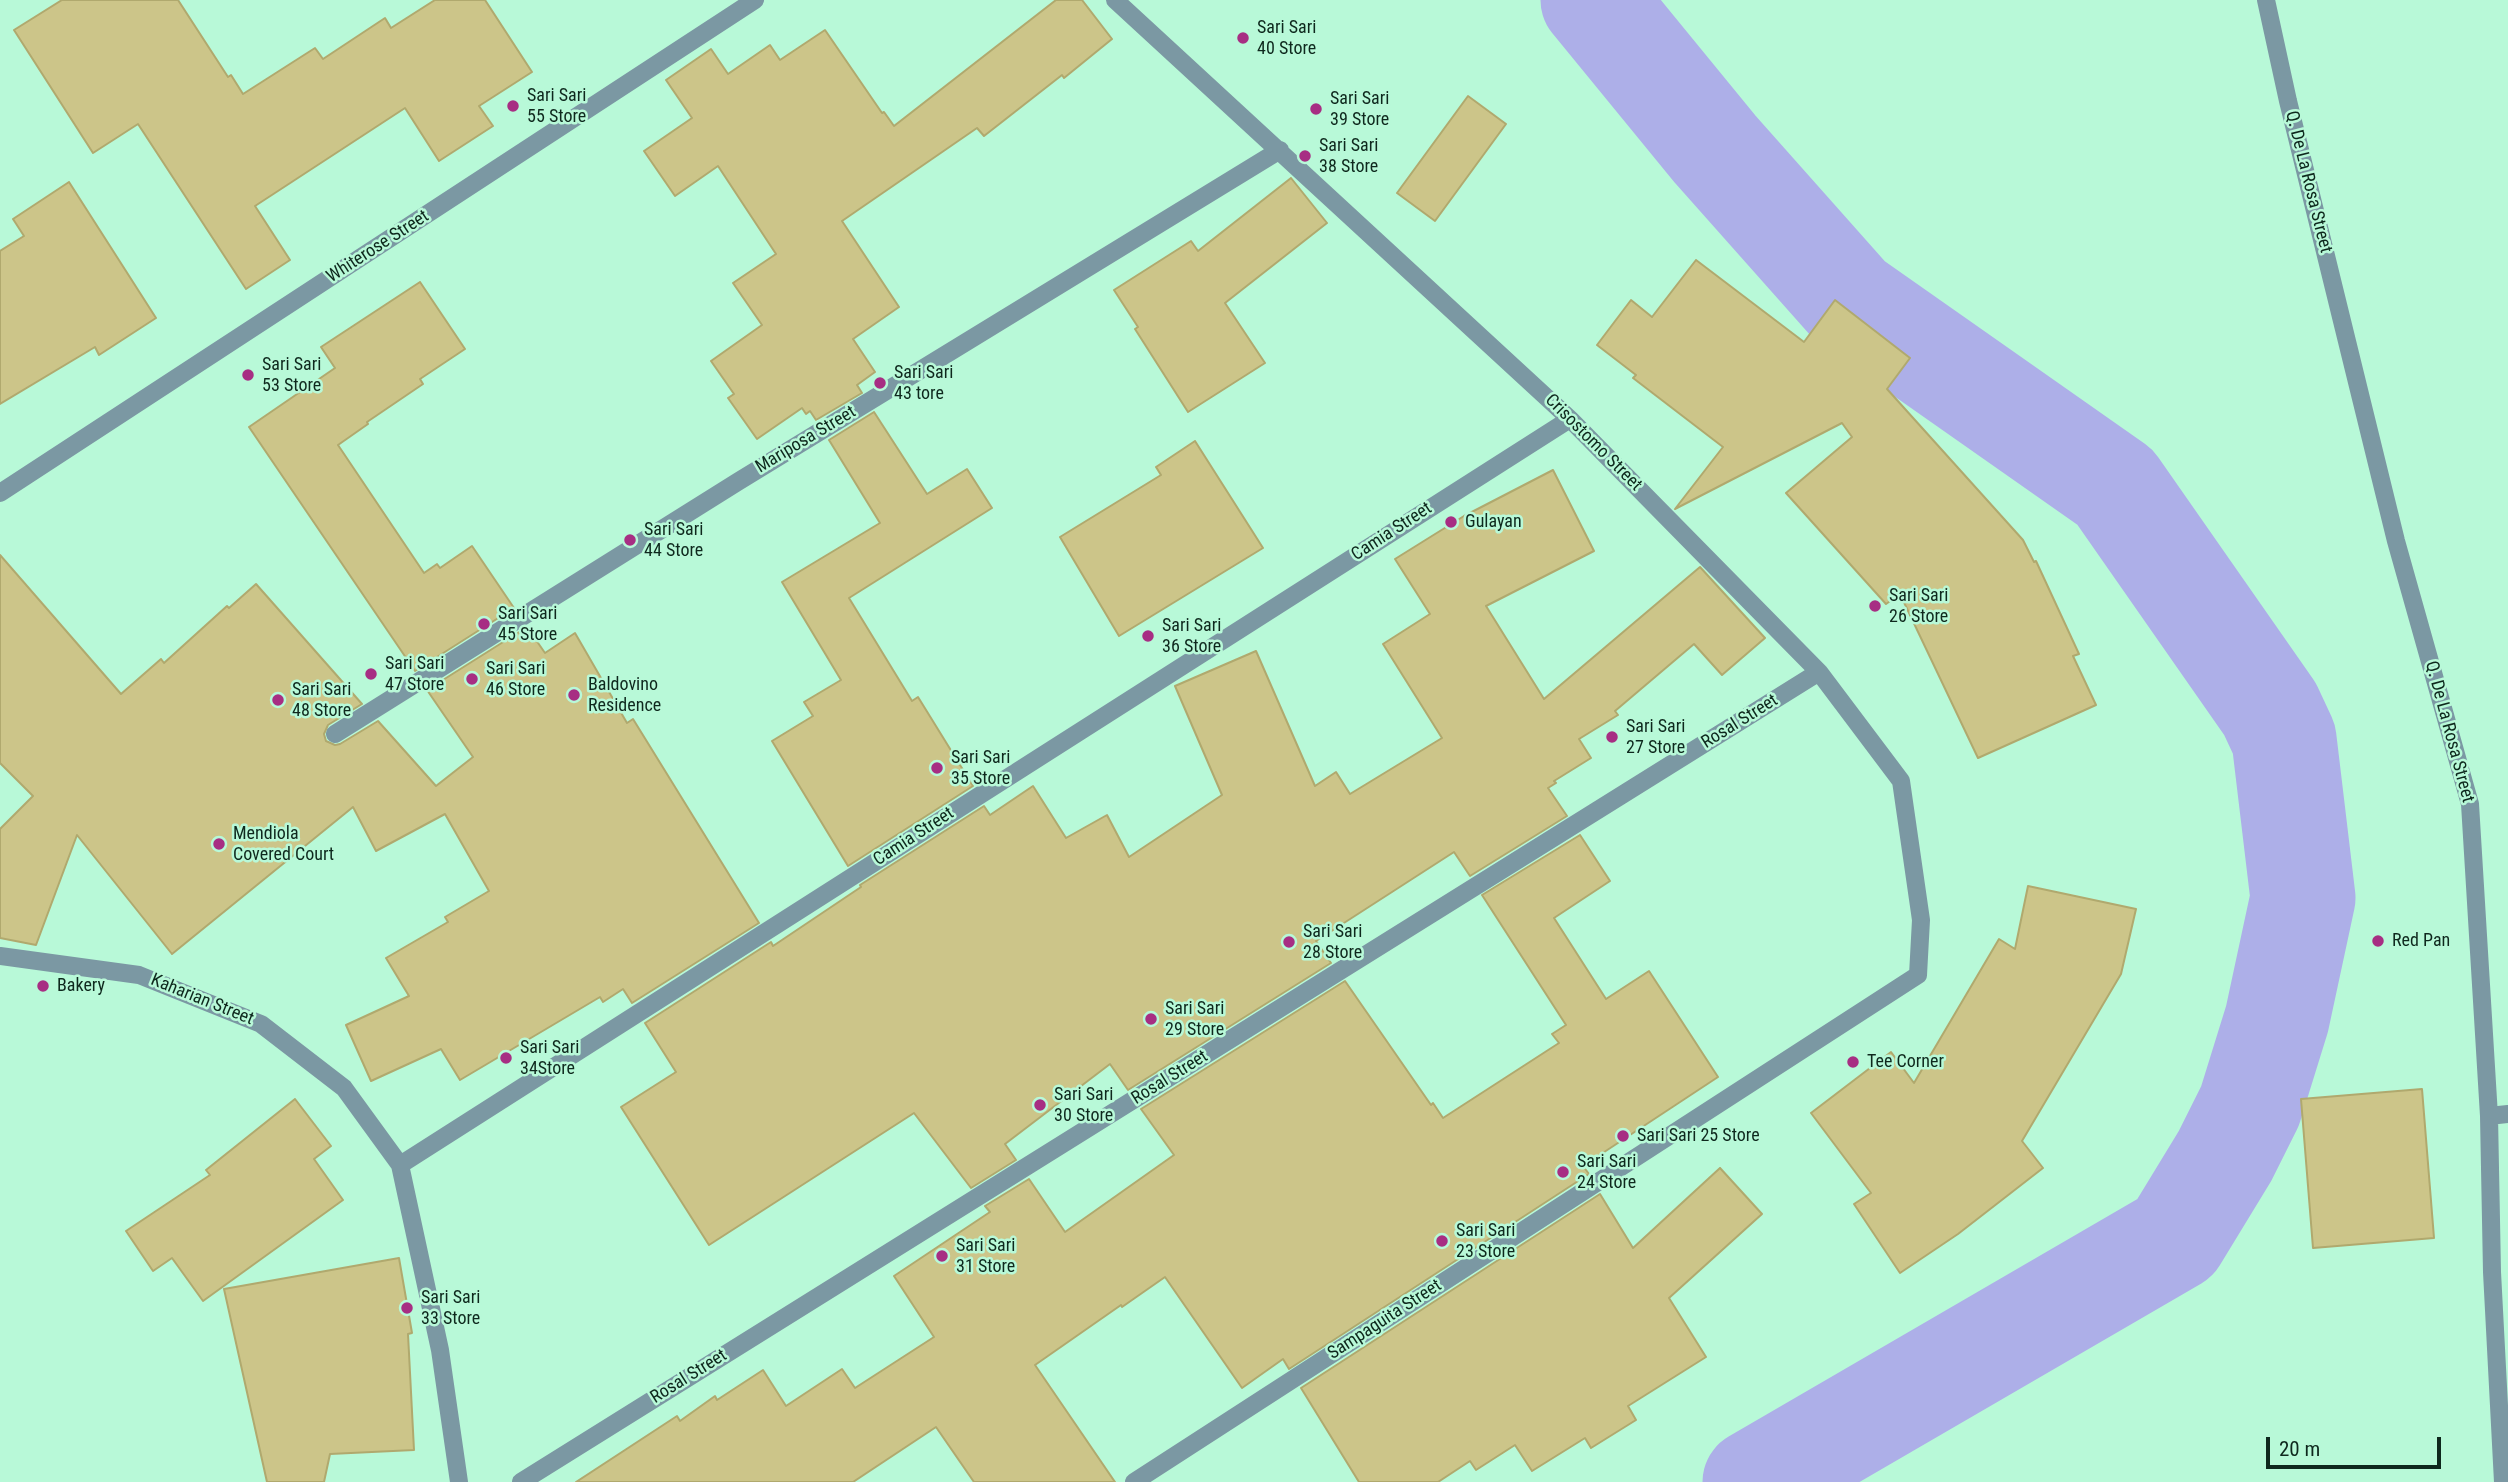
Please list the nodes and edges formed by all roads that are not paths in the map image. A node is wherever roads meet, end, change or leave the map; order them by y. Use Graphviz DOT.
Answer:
graph roads {
  1 [pos="755,0"];
  2 [pos="1115,0"];
  3 [pos="2266,0"];
  4 [pos="1280,150"];
  5 [pos="1570,419"];
  6 [pos="0,493"];
  7 [pos="1819,672"];
  8 [pos="335,734"];
  9 [pos="0,957"];
  10 [pos="1918,975"];
  11 [pos="2508,1114"];
  12 [pos="2489,1116"];
  13 [pos="400,1165"];
  14 [pos="459,1482"];
  15 [pos="521,1482"];
  16 [pos="1135,1482"];
  17 [pos="2503,1482"];
  1 -- 6 [label="street, Whiterose Street"];
  2 -- 4 [label="street, Crisostomo Street"];
  3 -- 12 [label="street, Q. De La Rosa Street"];
  4 -- 5 [label="street, Crisostomo Street"];
  4 -- 8 [label="street, Mariposa Street"];
  5 -- 7 [label="street, Crisostomo Street"];
  5 -- 13 [label="street, Camia Street"];
  7 -- 10 [label="street, Crisostomo Street"];
  7 -- 15 [label="street, Rosal Street"];
  9 -- 13 [label="street, Kaharian Street"];
  10 -- 16 [label="street, Sampaguita Street"];
  11 -- 12 [label="street"];
  12 -- 17 [label="street, Q. De La Rosa Street"];
  13 -- 14 [label="street, Kaharian Street"];
}
